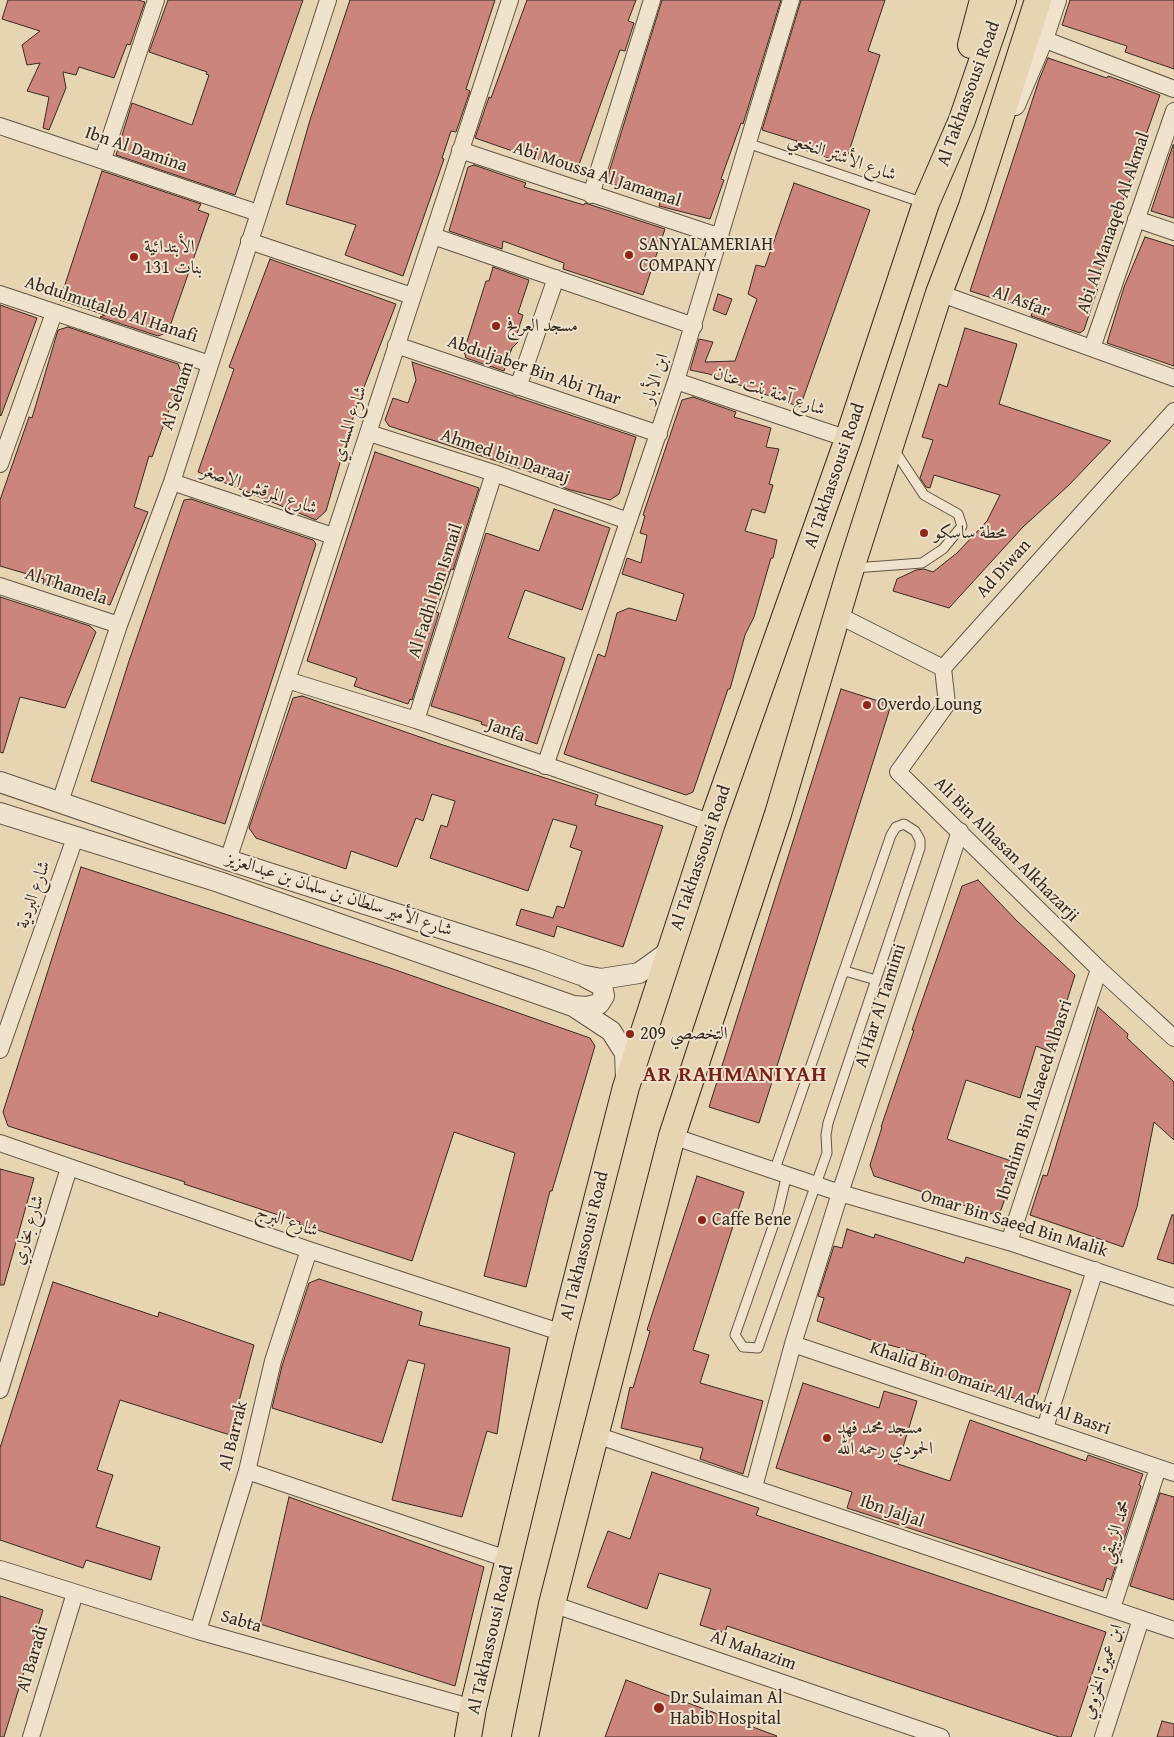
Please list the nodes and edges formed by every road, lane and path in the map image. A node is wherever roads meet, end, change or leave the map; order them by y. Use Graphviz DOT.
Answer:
graph roads {
  1 [pos="156,0"];
  2 [pos="328,0"];
  3 [pos="510,0"];
  4 [pos="652,0"];
  5 [pos="791,0"];
  6 [pos="983,0"];
  7 [pos="1003,0"];
  8 [pos="1038,0"];
  9 [pos="1056,0"];
  10 [pos="1044,39"];
  11 [pos="974,86"];
  12 [pos="1174,89"];
  13 [pos="1174,111"];
  14 [pos="0,126"];
  15 [pos="747,143"];
  16 [pos="460,150"];
  17 [pos="103,159"];
  18 [pos="591,194"];
  19 [pos="926,203"];
  20 [pos="972,206"];
  21 [pos="258,213"];
  22 [pos="1136,219"];
  23 [pos="1174,232"];
  24 [pos="432,236"];
  25 [pos="721,236"];
  26 [pos="249,242"];
  27 [pos="556,278"];
  28 [pos="939,293"];
  29 [pos="0,294"];
  30 [pos="412,296"];
  31 [pos="54,313"];
  32 [pos="694,326"];
  33 [pos="396,345"];
  34 [pos="1092,348"];
  35 [pos="210,364"];
  36 [pos="1174,378"];
  37 [pos="676,382"];
  38 [pos="518,387"];
  39 [pos="1174,411"];
  40 [pos="369,433"];
  41 [pos="659,434"];
  42 [pos="848,440"];
  43 [pos="890,444"];
  44 [pos="0,464"];
  45 [pos="494,473"];
  46 [pos="172,482"];
  47 [pos="628,521"];
  48 [pos="333,536"];
  49 [pos="851,568"];
  50 [pos="0,586"];
  51 [pos="838,615"];
  52 [pos="119,625"];
  53 [pos="942,668"];
  54 [pos="287,680"];
  55 [pos="416,720"];
  56 [pos="545,766"];
  57 [pos="0,782"];
  58 [pos="60,802"];
  59 [pos="0,813"];
  60 [pos="712,823"];
  61 [pos="960,831"];
  62 [pos="75,838"];
  63 [pos="228,860"];
  64 [pos="672,945"];
  65 [pos="1099,969"];
  66 [pos="845,970"];
  67 [pos="581,975"];
  68 [pos="876,980"];
  69 [pos="573,1006"];
  70 [pos="1174,1038"];
  71 [pos="0,1050"];
  72 [pos="626,1087"];
  73 [pos="672,1136"];
  74 [pos="0,1143"];
  75 [pos="69,1168"];
  76 [pos="781,1172"];
  77 [pos="818,1184"];
  78 [pos="840,1193"];
  79 [pos="1009,1242"];
  80 [pos="309,1250"];
  81 [pos="1095,1270"];
  82 [pos="1174,1297"];
  83 [pos="563,1333"];
  84 [pos="793,1344"];
  85 [pos="0,1390"];
  86 [pos="1045,1428"];
  87 [pos="596,1435"];
  88 [pos="1158,1468"];
  89 [pos="247,1471"];
  90 [pos="1174,1473"];
  91 [pos="754,1487"];
  92 [pos="510,1560"];
  93 [pos="0,1570"];
  94 [pos="75,1593"];
  95 [pos="552,1604"];
  96 [pos="1112,1608"];
  97 [pos="1141,1619"];
  98 [pos="1174,1630"];
  99 [pos="198,1631"];
  100 [pos="473,1708"];
  101 [pos="31,1737"];
  102 [pos="468,1737"];
  103 [pos="525,1737"];
  104 [pos="941,1737"];
  105 [pos="1103,1737"];
  1 -- 17 [label="street"];
  2 -- 21 [label="street, Al Seham"];
  3 -- 16 [label="street, شارع المسدي"];
  4 -- 18 [label="street"];
  5 -- 15 [label="street, ابن الأبار"];
  6 -- 11 [label="main road"];
  7 -- 11 [label="main road, Al Takhassousi Road"];
  8 -- 20 [label="main road, Al Takhassousi Road"];
  9 -- 10 [label="street"];
  10 -- 12 [label="street"];
  10 -- 20 [label="street"];
  11 -- 19 [label="main road, Al Takhassousi Road"];
  13 -- 22 [label="street, Abi Al Manaqeb Al Akmal"];
  14 -- 17 [label="street, Ibn Al Damina"];
  15 -- 19 [label="lane, شارع الأشتر النخعي"];
  15 -- 25 [label="street, ابن الأبار"];
  16 -- 18 [label="street, Abi Moussa Al Jamamal"];
  16 -- 24 [label="street, شارع المسدي"];
  17 -- 21 [label="street, Ibn Al Damina"];
  18 -- 25 [label="street, Abi Moussa Al Jamamal"];
  19 -- 42 [label="main road, Al Takhassousi Road"];
  20 -- 28 [label="main road, Al Takhassousi Road"];
  21 -- 26 [label="street, Al Seham"];
  22 -- 23 [label="street"];
  22 -- 34 [label="street, Abi Al Manaqeb Al Akmal"];
  24 -- 27 [label="street"];
  24 -- 30 [label="street, شارع المسدي"];
  25 -- 32 [label="street, ابن الأبار"];
  26 -- 30 [label="street"];
  26 -- 35 [label="street, Al Seham"];
  27 -- 32 [label="street"];
  27 -- 38 [label="street"];
  28 -- 34 [label="street, Al Asfar"];
  28 -- 43 [label="main road, Al Takhassousi Road"];
  29 -- 31 [label="street, Abdulmutaleb Al Hanafi"];
  30 -- 33 [label="street, شارع المسدي"];
  31 -- 35 [label="street, Abdulmutaleb Al Hanafi"];
  31 -- 44 [label="street"];
  32 -- 37 [label="street, ابن الأبار"];
  33 -- 38 [label="street, Abduljaber Bin Abi Thar"];
  33 -- 40 [label="street, شارع المسدي"];
  34 -- 36 [label="street, Al Asfar"];
  35 -- 46 [label="street, Al Seham"];
  37 -- 41 [label="street, ابن الأبار"];
  37 -- 42 [label="street, شارع آمنة بنت عنان"];
  38 -- 41 [label="street, Abduljaber Bin Abi Thar"];
  39 -- 53 [label="street, Ad Diwan"];
  40 -- 45 [label="street, Ahmed bin Daraaj"];
  40 -- 48 [label="street, شارع المسدي"];
  41 -- 47 [label="street, ابن الأبار"];
  42 -- 60 [label="main road, Al Takhassousi Road"];
  43 -- 49 [label="main road, Al Takhassousi Road"];
  43 -- 49 [label="lane"];
  45 -- 47 [label="street, Ahmed bin Daraaj"];
  45 -- 55 [label="street, Al Fadhl Ibn Ismail"];
  46 -- 48 [label="street, شارع المرقش الاصغر"];
  46 -- 52 [label="street, Al Seham"];
  47 -- 56 [label="street, ابن الأبار"];
  48 -- 54 [label="street, شارع المسدي"];
  49 -- 51 [label="main road, Al Takhassousi Road"];
  50 -- 52 [label="street, Al Thamela"];
  51 -- 53 [label="street"];
  51 -- 73 [label="main road, Al Takhassousi Road"];
  52 -- 58 [label="street, Al Seham"];
  53 -- 61 [label="street, Ali Bin Alhasan Alkhazarji"];
  54 -- 55 [label="street, Janfa"];
  54 -- 63 [label="street, شارع المسدي"];
  55 -- 56 [label="street, Janfa"];
  56 -- 60 [label="street, Janfa"];
  57 -- 58 [label="street, شارع الأمير سلطان بن سلمان بن عبدالعزيز"];
  58 -- 63 [label="street, شارع الأمير سلطان بن سلمان بن عبدالعزيز"];
  59 -- 62 [label="street, شارع الأمير سلطان بن سلمان بن عبدالعزيز"];
  60 -- 64 [label="main road, Al Takhassousi Road"];
  61 -- 65 [label="street, Ali Bin Alhasan Alkhazarji"];
  61 -- 78 [label="street, Al Har Al Tamimi"];
  62 -- 69 [label="street, شارع الأمير سلطان بن سلمان بن عبدالعزيز"];
  62 -- 71 [label="street, شارع البردية"];
  63 -- 67 [label="street, شارع الأمير سلطان بن سلمان بن عبدالعزيز"];
  64 -- 67 [label="street, شارع الأمير سلطان بن سلمان بن عبدالعزيز"];
  64 -- 72 [label="main road, Al Takhassousi Road"];
  65 -- 70 [label="street, Ali Bin Alhasan Alkhazarji"];
  65 -- 79 [label="street, Ibrahim Bin Alsaeed Albasri"];
  66 -- 68 [label="lane"];
  66 -- 68 [label="lane"];
  66 -- 76 [label="lane"];
  67 -- 69 [label="street"];
  68 -- 77 [label="lane"];
  69 -- 72 [label="street, شارع الأمير سلطان بن سلمان بن عبدالعزيز"];
  72 -- 83 [label="main road, Al Takhassousi Road"];
  73 -- 76 [label="street, Omar Bin Saeed Bin Malik"];
  73 -- 87 [label="main road, Al Takhassousi Road"];
  74 -- 75 [label="street, شارع البرج"];
  75 -- 80 [label="street, شارع البرج"];
  75 -- 85 [label="street, شارع بخاري"];
  76 -- 77 [label="street, Omar Bin Saeed Bin Malik"];
  76 -- 77 [label="lane"];
  77 -- 78 [label="street, Omar Bin Saeed Bin Malik"];
  78 -- 79 [label="street, Omar Bin Saeed Bin Malik"];
  78 -- 84 [label="street"];
  79 -- 81 [label="street, Omar Bin Saeed Bin Malik"];
  80 -- 83 [label="street, شارع البرج"];
  80 -- 89 [label="street, Al Barrak"];
  81 -- 82 [label="street, Omar Bin Saeed Bin Malik"];
  81 -- 86 [label="street"];
  83 -- 92 [label="main road, Al Takhassousi Road"];
  84 -- 86 [label="street, Khalid Bin Omair Al Adwi Al Basri"];
  84 -- 91 [label="street"];
  86 -- 88 [label="street, Khalid Bin Omair Al Adwi Al Basri"];
  87 -- 91 [label="street, Ibn Jaljal"];
  87 -- 95 [label="main road, Al Takhassousi Road"];
  88 -- 90 [label="street, Khalid Bin Omair Al Adwi Al Basri"];
  88 -- 96 [label="street, محمد الزيبقي"];
  89 -- 92 [label="street"];
  89 -- 99 [label="street, Al Barrak"];
  91 -- 96 [label="street, Ibn Jaljal"];
  92 -- 100 [label="main road, Al Takhassousi Road"];
  93 -- 94 [label="street, Sabta"];
  94 -- 99 [label="street, Sabta"];
  94 -- 101 [label="street, Al Baradi"];
  95 -- 103 [label="main road, Al Takhassousi Road"];
  95 -- 104 [label="street, Al Mahazim"];
  96 -- 97 [label="street, Ibn Jaljal"];
  97 -- 98 [label="street, Ibn Jaljal"];
  97 -- 105 [label="street, ابن عميرة الخزومي"];
  99 -- 100 [label="street, Sabta"];
  100 -- 102 [label="main road, Al Takhassousi Road"];
}
